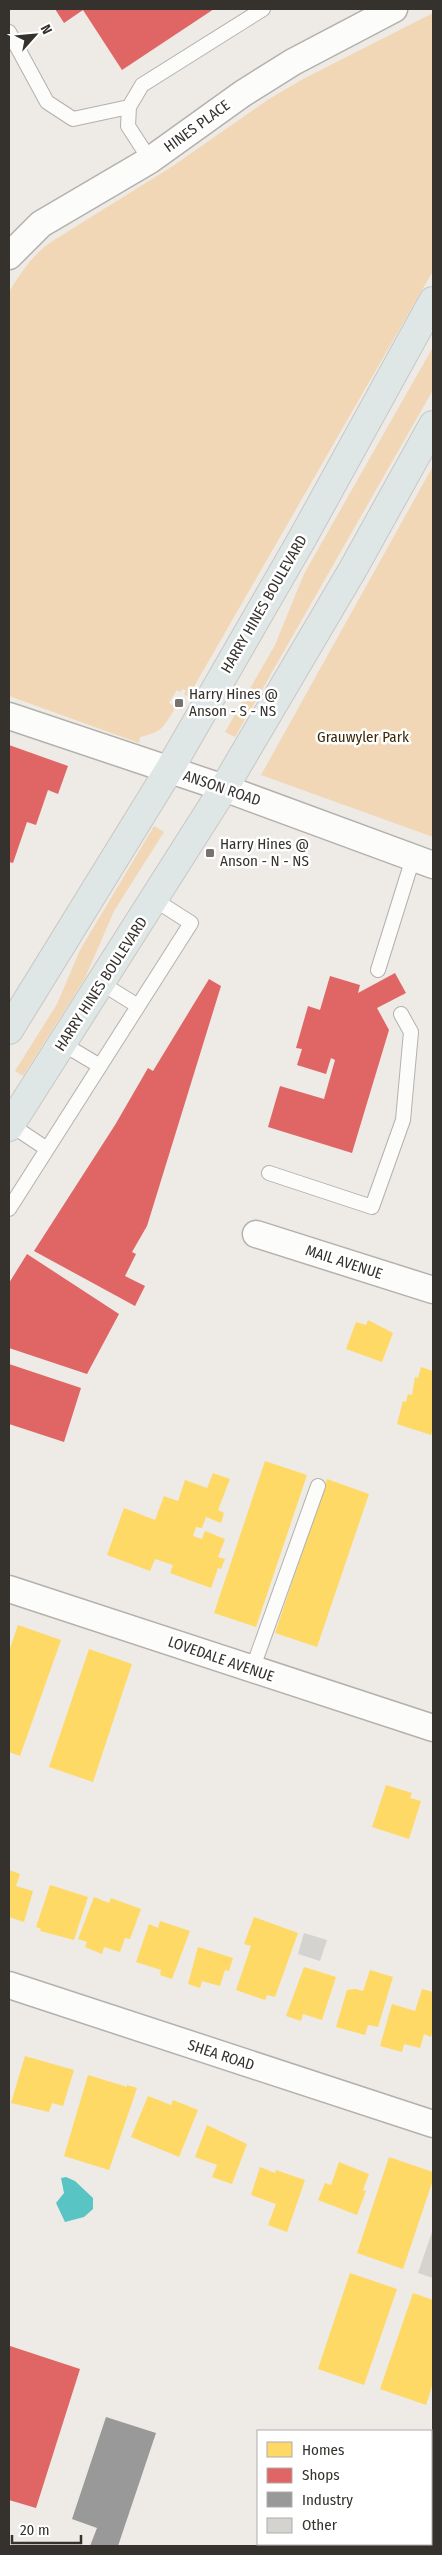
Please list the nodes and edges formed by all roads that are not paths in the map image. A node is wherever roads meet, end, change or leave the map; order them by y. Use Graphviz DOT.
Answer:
graph roads {
  1 [pos="263,9"];
  2 [pos="394,9"];
  3 [pos="9,32"];
  4 [pos="129,107"];
  5 [pos="150,160"];
  6 [pos="41,224"];
  7 [pos="9,235"];
  8 [pos="9,256"];
  9 [pos="433,301"];
  10 [pos="433,424"];
  11 [pos="9,716"];
  12 [pos="169,770"];
  13 [pos="224,788"];
  14 [pos="423,861"];
  15 [pos="154,900"];
  16 [pos="378,970"];
  17 [pos="101,983"];
  18 [pos="138,1006"];
  19 [pos="401,1014"];
  20 [pos="10,1025"];
  21 [pos="63,1044"];
  22 [pos="100,1066"];
  23 [pos="9,1125"];
  24 [pos="47,1149"];
  25 [pos="269,1173"];
  26 [pos="9,1209"];
  27 [pos="256,1234"];
  28 [pos="433,1290"];
  29 [pos="318,1486"];
  30 [pos="9,1590"];
  31 [pos="252,1670"];
  32 [pos="433,1728"];
  33 [pos="9,1985"];
  34 [pos="433,2124"];
  1 -- 4 [label="lane"];
  2 -- 5 [label="street, HINES PLACE"];
  3 -- 4 [label="lane"];
  4 -- 5 [label="lane"];
  5 -- 6 [label="street, HINES PLACE"];
  6 -- 7 [label="street"];
  6 -- 8 [label="street, HINES PLACE"];
  9 -- 12 [label="main road, HARRY HINES BOULEVARD"];
  10 -- 13 [label="main road, HARRY HINES BOULEVARD"];
  11 -- 12 [label="street, ANSON ROAD"];
  12 -- 13 [label="street, ANSON ROAD"];
  12 -- 20 [label="main road, HARRY HINES BOULEVARD"];
  13 -- 14 [label="street, ANSON ROAD"];
  13 -- 15 [label="main road, HARRY HINES BOULEVARD"];
  14 -- 16 [label="lane"];
  15 -- 17 [label="main road, HARRY HINES BOULEVARD"];
  15 -- 18 [label="lane"];
  17 -- 18 [label="lane"];
  17 -- 21 [label="main road, HARRY HINES BOULEVARD"];
  18 -- 22 [label="lane"];
  19 -- 25 [label="lane"];
  21 -- 22 [label="lane"];
  21 -- 23 [label="main road, HARRY HINES BOULEVARD"];
  22 -- 24 [label="lane"];
  23 -- 24 [label="lane"];
  24 -- 26 [label="lane"];
  27 -- 28 [label="street, MAIL AVENUE"];
  29 -- 31 [label="lane"];
  30 -- 31 [label="street, LOVEDALE AVENUE"];
  31 -- 32 [label="street, LOVEDALE AVENUE"];
  33 -- 34 [label="street, SHEA ROAD"];
}
